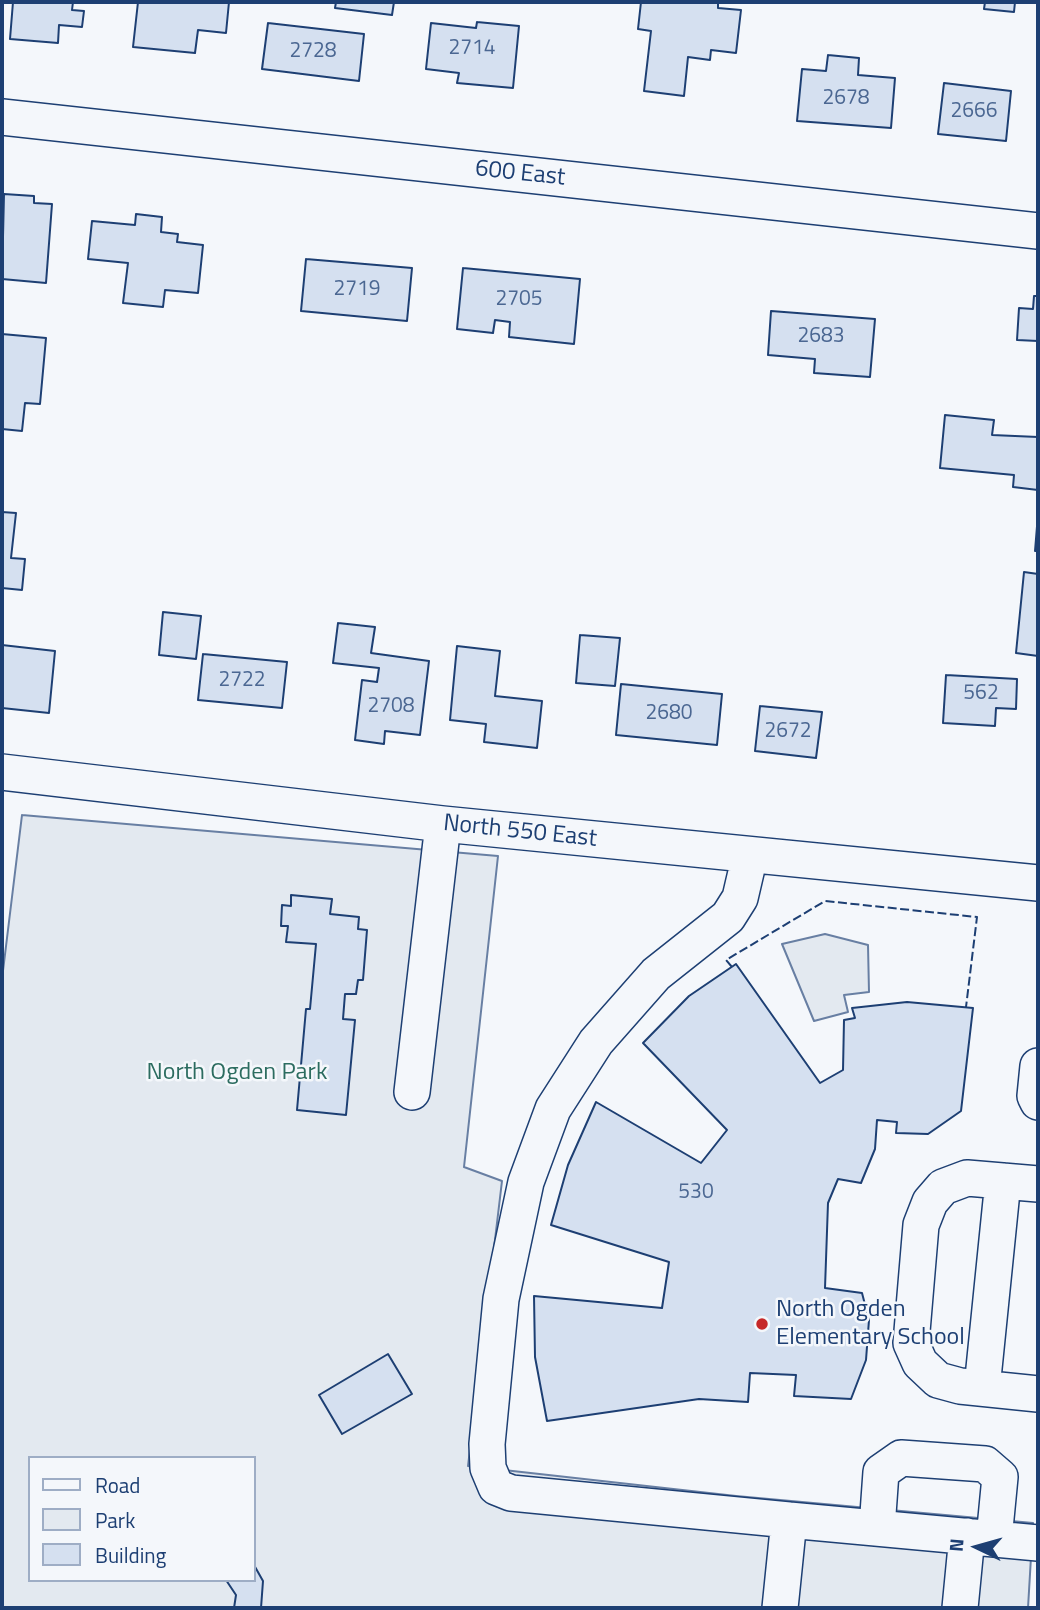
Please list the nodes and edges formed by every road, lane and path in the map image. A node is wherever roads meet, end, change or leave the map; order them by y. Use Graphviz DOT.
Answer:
graph roads {
  1 [pos="2,117"];
  2 [pos="1038,231"];
  3 [pos="2,772"];
  4 [pos="443,824"];
  5 [pos="750,855"];
  6 [pos="1038,883"];
  7 [pos="1038,1066"];
  8 [pos="412,1092"];
  9 [pos="1038,1102"];
  10 [pos="1003,1181"];
  11 [pos="1038,1184"];
  12 [pos="982,1388"];
  13 [pos="1038,1394"];
  14 [pos="789,1520"];
  15 [pos="877,1528"];
  16 [pos="981,1538"];
  17 [pos="1038,1543"];
  18 [pos="780,1608"];
  19 [pos="788,1608"];
  20 [pos="960,1608"];
  1 -- 2 [label="street, 600 East"];
  3 -- 4 [label="street, North 550 East"];
  4 -- 5 [label="street, North 550 East"];
  4 -- 8 [label="street"];
  5 -- 6 [label="street, North 550 East"];
  5 -- 14 [label="street"];
  7 -- 9 [label="street"];
  10 -- 11 [label="street"];
  10 -- 12 [label="street"];
  10 -- 12 [label="street"];
  12 -- 13 [label="street"];
  14 -- 15 [label="street"];
  14 -- 18 [label="street"];
  15 -- 16 [label="street"];
  15 -- 16 [label="street"];
  16 -- 17 [label="street"];
  16 -- 20 [label="street"];
  18 -- 19 [label="street"];
}
